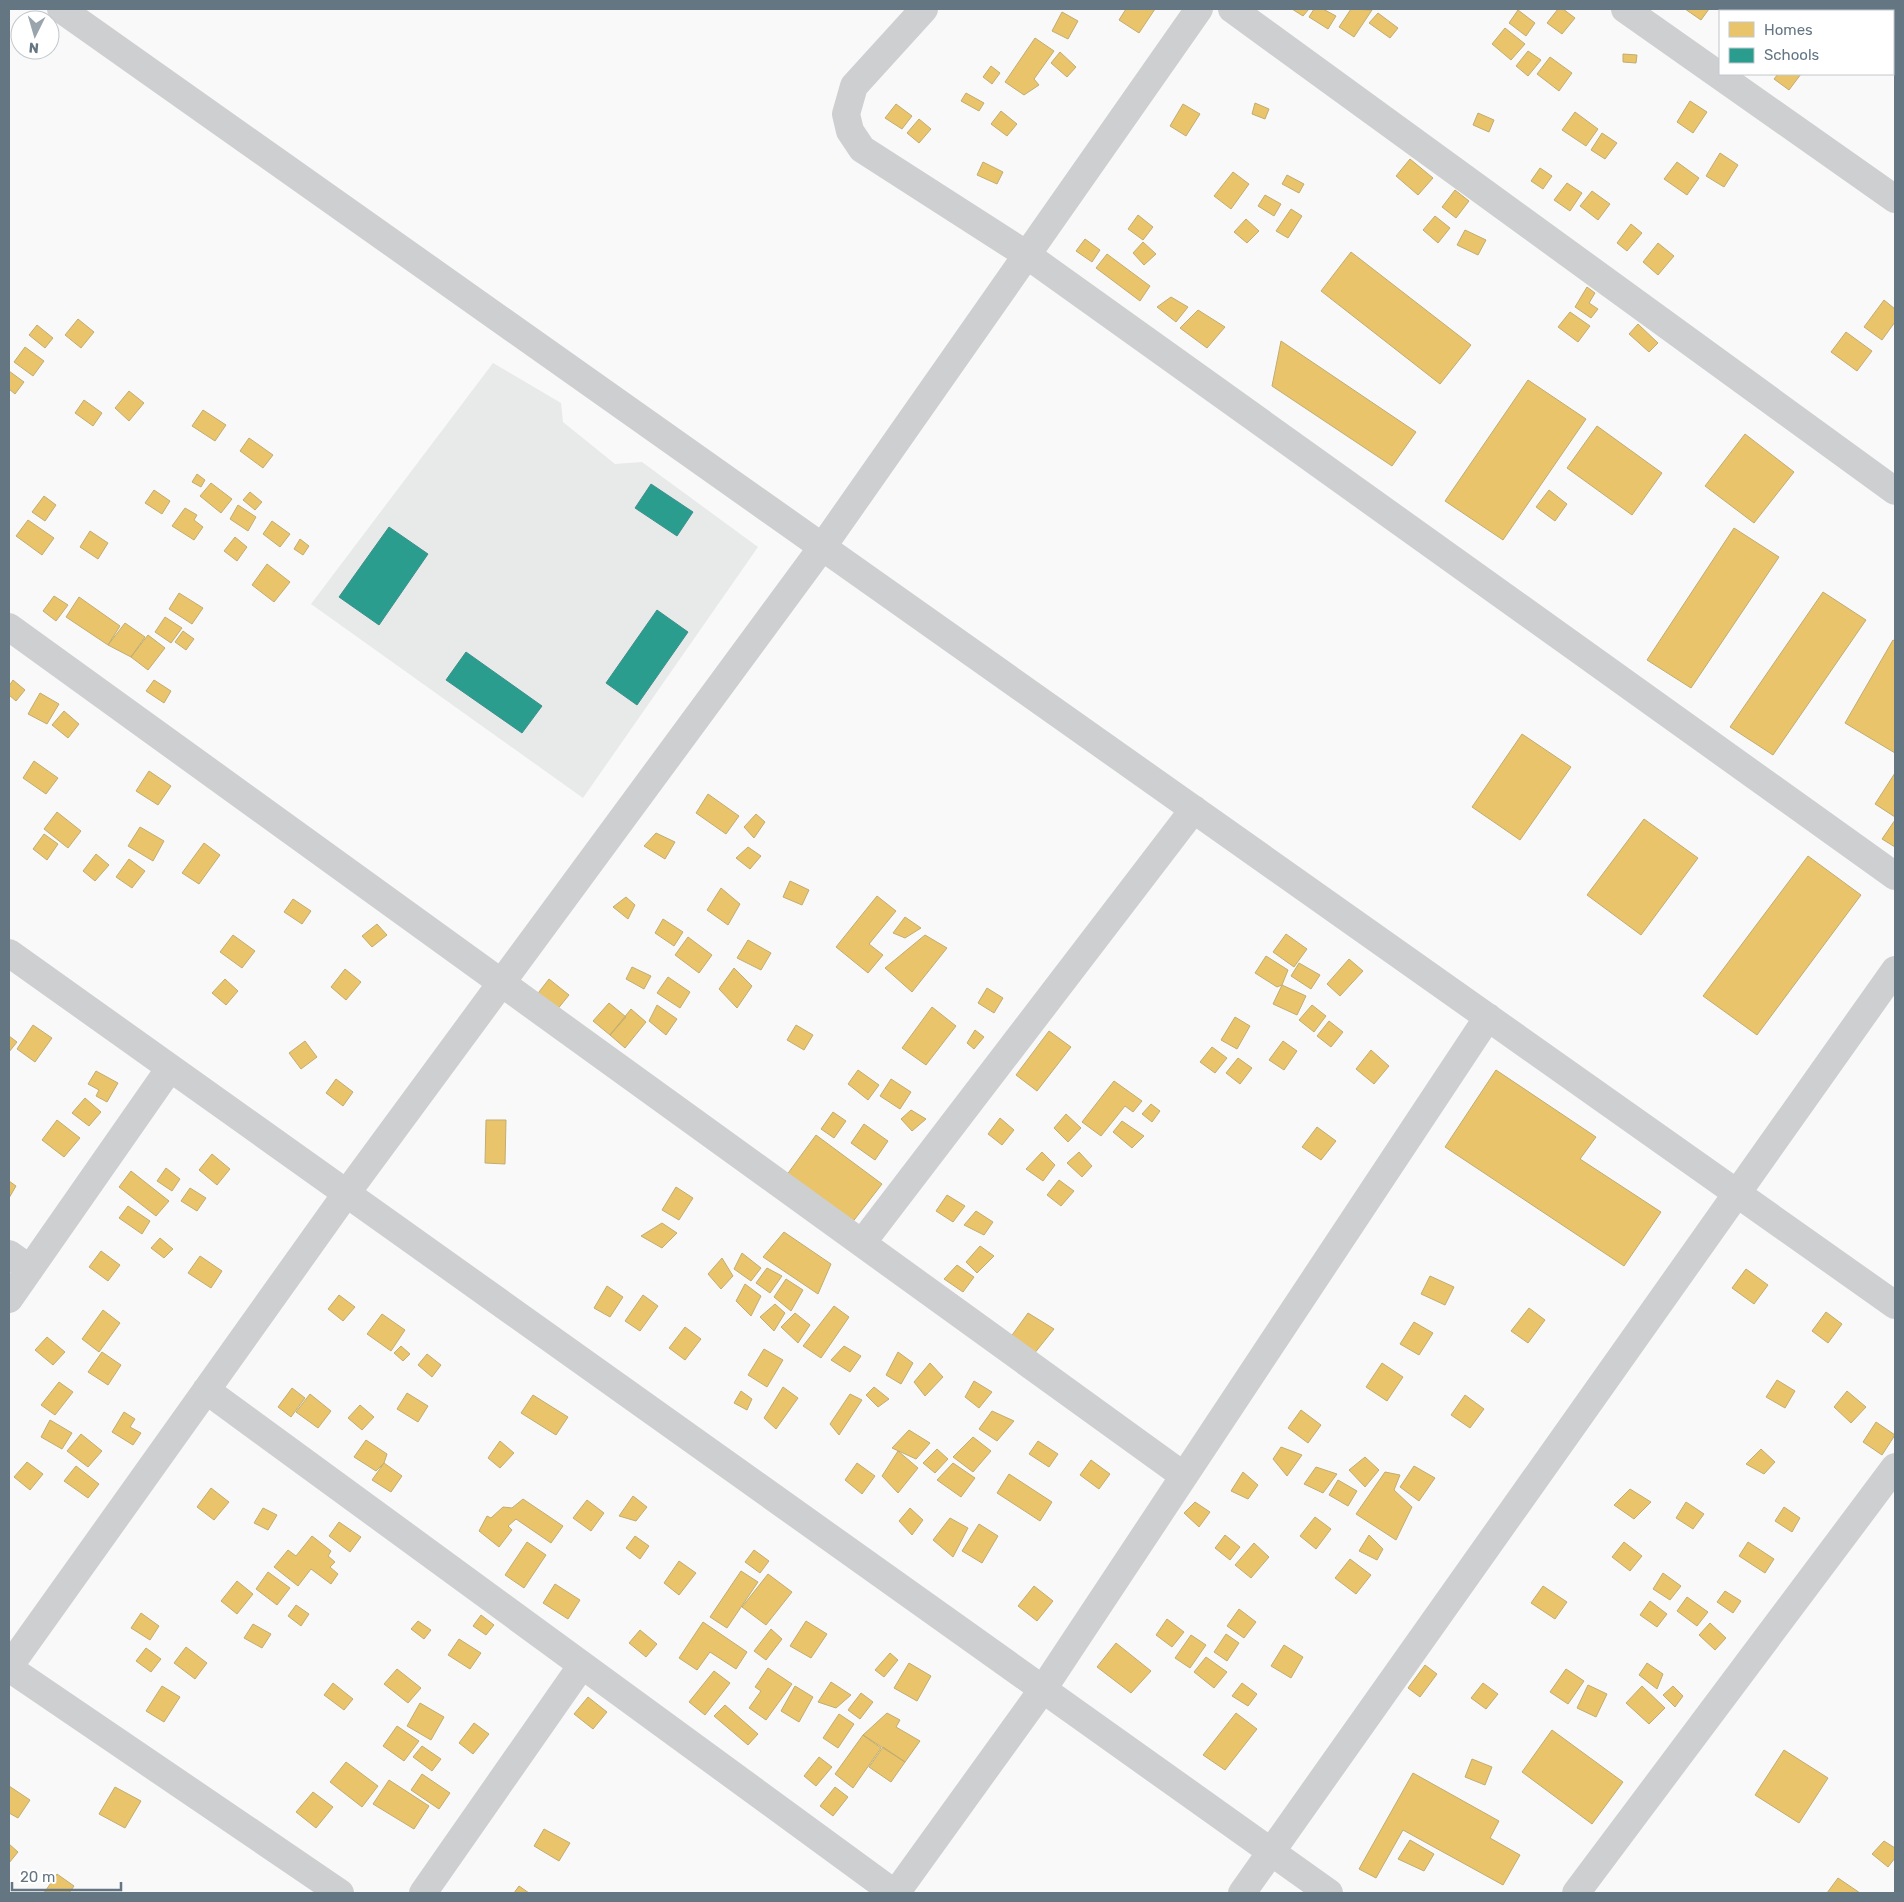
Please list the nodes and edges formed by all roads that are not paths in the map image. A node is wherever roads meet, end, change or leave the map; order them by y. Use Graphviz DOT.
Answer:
graph roads {
  1 [pos="61,9"];
  2 [pos="924,9"];
  3 [pos="1199,9"];
  4 [pos="1232,9"];
  5 [pos="1625,9"];
  6 [pos="1895,199"];
  7 [pos="1027,255"];
  8 [pos="1895,491"];
  9 [pos="823,546"];
  10 [pos="9,627"];
  11 [pos="1194,809"];
  12 [pos="1895,876"];
  13 [pos="9,954"];
  14 [pos="1895,970"];
  15 [pos="502,983"];
  16 [pos="1488,1017"];
  17 [pos="170,1068"];
  18 [pos="346,1194"];
  19 [pos="1738,1194"];
  20 [pos="862,1243"];
  21 [pos="19,1262"];
  22 [pos="9,1299"];
  23 [pos="1895,1306"];
  24 [pos="206,1390"];
  25 [pos="1895,1467"];
  26 [pos="1184,1476"];
  27 [pos="582,1665"];
  28 [pos="9,1668"];
  29 [pos="1043,1689"];
  30 [pos="1271,1852"];
  31 [pos="340,1893"];
  32 [pos="423,1893"];
  33 [pos="895,1893"];
  34 [pos="1242,1893"];
  35 [pos="1328,1893"];
  36 [pos="1576,1893"];
  1 -- 9 [label="street"];
  2 -- 7 [label="street"];
  3 -- 7 [label="street"];
  4 -- 8 [label="street"];
  5 -- 6 [label="street"];
  7 -- 9 [label="street"];
  7 -- 12 [label="street"];
  9 -- 11 [label="street"];
  9 -- 15 [label="street"];
  10 -- 15 [label="street"];
  11 -- 16 [label="street"];
  11 -- 20 [label="street"];
  13 -- 17 [label="street"];
  14 -- 19 [label="street"];
  15 -- 18 [label="street"];
  15 -- 20 [label="street"];
  16 -- 19 [label="street"];
  16 -- 26 [label="street"];
  17 -- 18 [label="street"];
  17 -- 21 [label="street"];
  18 -- 24 [label="street"];
  18 -- 29 [label="street"];
  19 -- 23 [label="street"];
  19 -- 30 [label="street"];
  20 -- 26 [label="street"];
  21 -- 22 [label="street"];
  24 -- 27 [label="street"];
  24 -- 28 [label="street"];
  25 -- 36 [label="street"];
  26 -- 29 [label="street"];
  27 -- 32 [label="street"];
  27 -- 33 [label="street"];
  28 -- 31 [label="street"];
  29 -- 30 [label="street"];
  29 -- 33 [label="street"];
  30 -- 34 [label="street"];
  30 -- 35 [label="street"];
}
